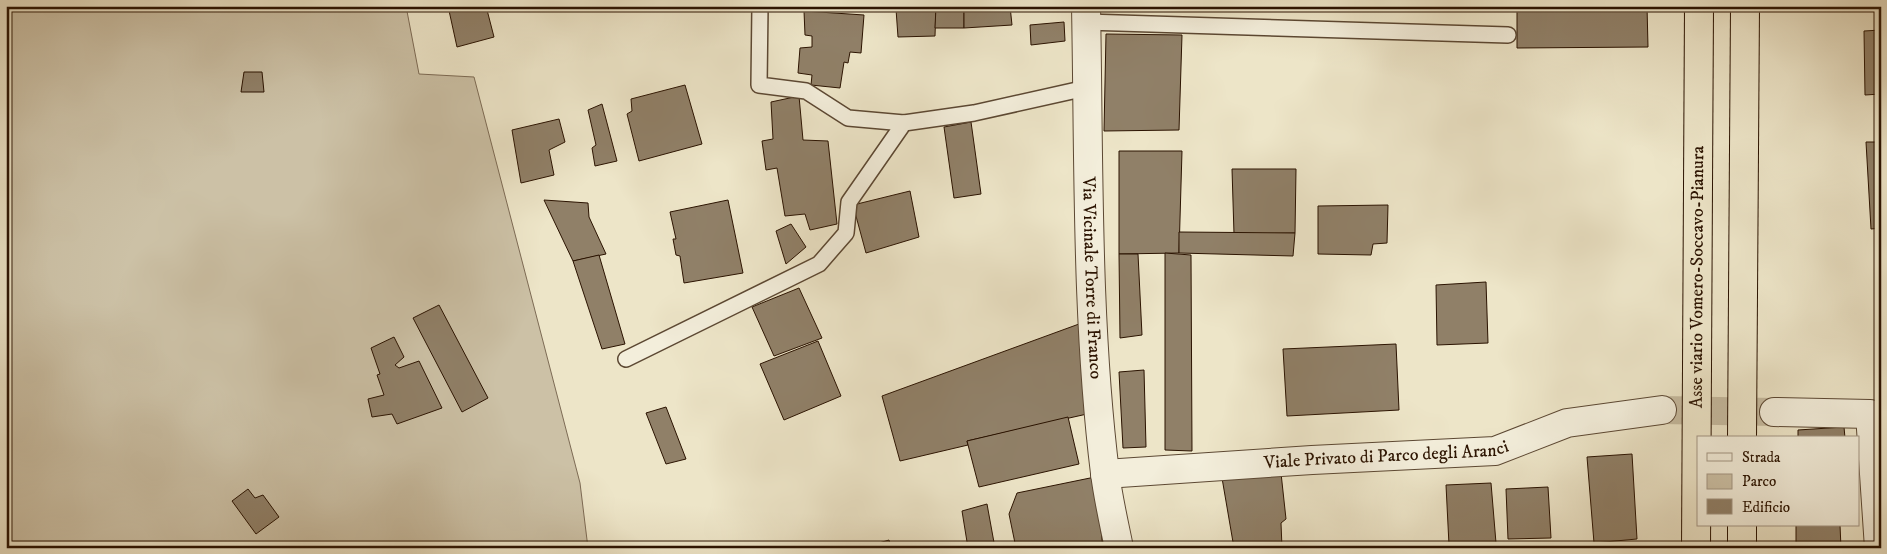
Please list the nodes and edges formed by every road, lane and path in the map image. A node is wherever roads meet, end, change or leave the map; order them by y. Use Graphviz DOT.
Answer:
graph roads {
  1 [pos="760,6"];
  2 [pos="1699,6"];
  3 [pos="1747,6"];
  4 [pos="1086,14"];
  5 [pos="1508,35"];
  6 [pos="1086,88"];
  7 [pos="904,123"];
  8 [pos="626,359"];
  9 [pos="1662,410"];
  10 [pos="1774,412"];
  11 [pos="1742,436"];
  12 [pos="1105,474"];
  13 [pos="1742,526"];
  14 [pos="1119,548"];
  15 [pos="1696,548"];
  16 [pos="1742,548"];
  17 [pos="1879,548"];
  1 -- 7 [label="lane"];
  2 -- 15 [label="highway, Asse viario Vomero-Soccavo-Pianura, bridge"];
  3 -- 11 [label="highway, bridge"];
  4 -- 5 [label="lane"];
  4 -- 6 [label="street, Via Vicinale Torre di Franco"];
  6 -- 7 [label="lane"];
  6 -- 12 [label="street, Via Vicinale Torre di Franco"];
  7 -- 8 [label="lane"];
  9 -- 12 [label="street, Viale Privato di Parco degli Aranci"];
  10 -- 17 [label="street"];
  12 -- 14 [label="street, Via Vicinale Torre di Franco"];
  13 -- 16 [label="highway"];
}
